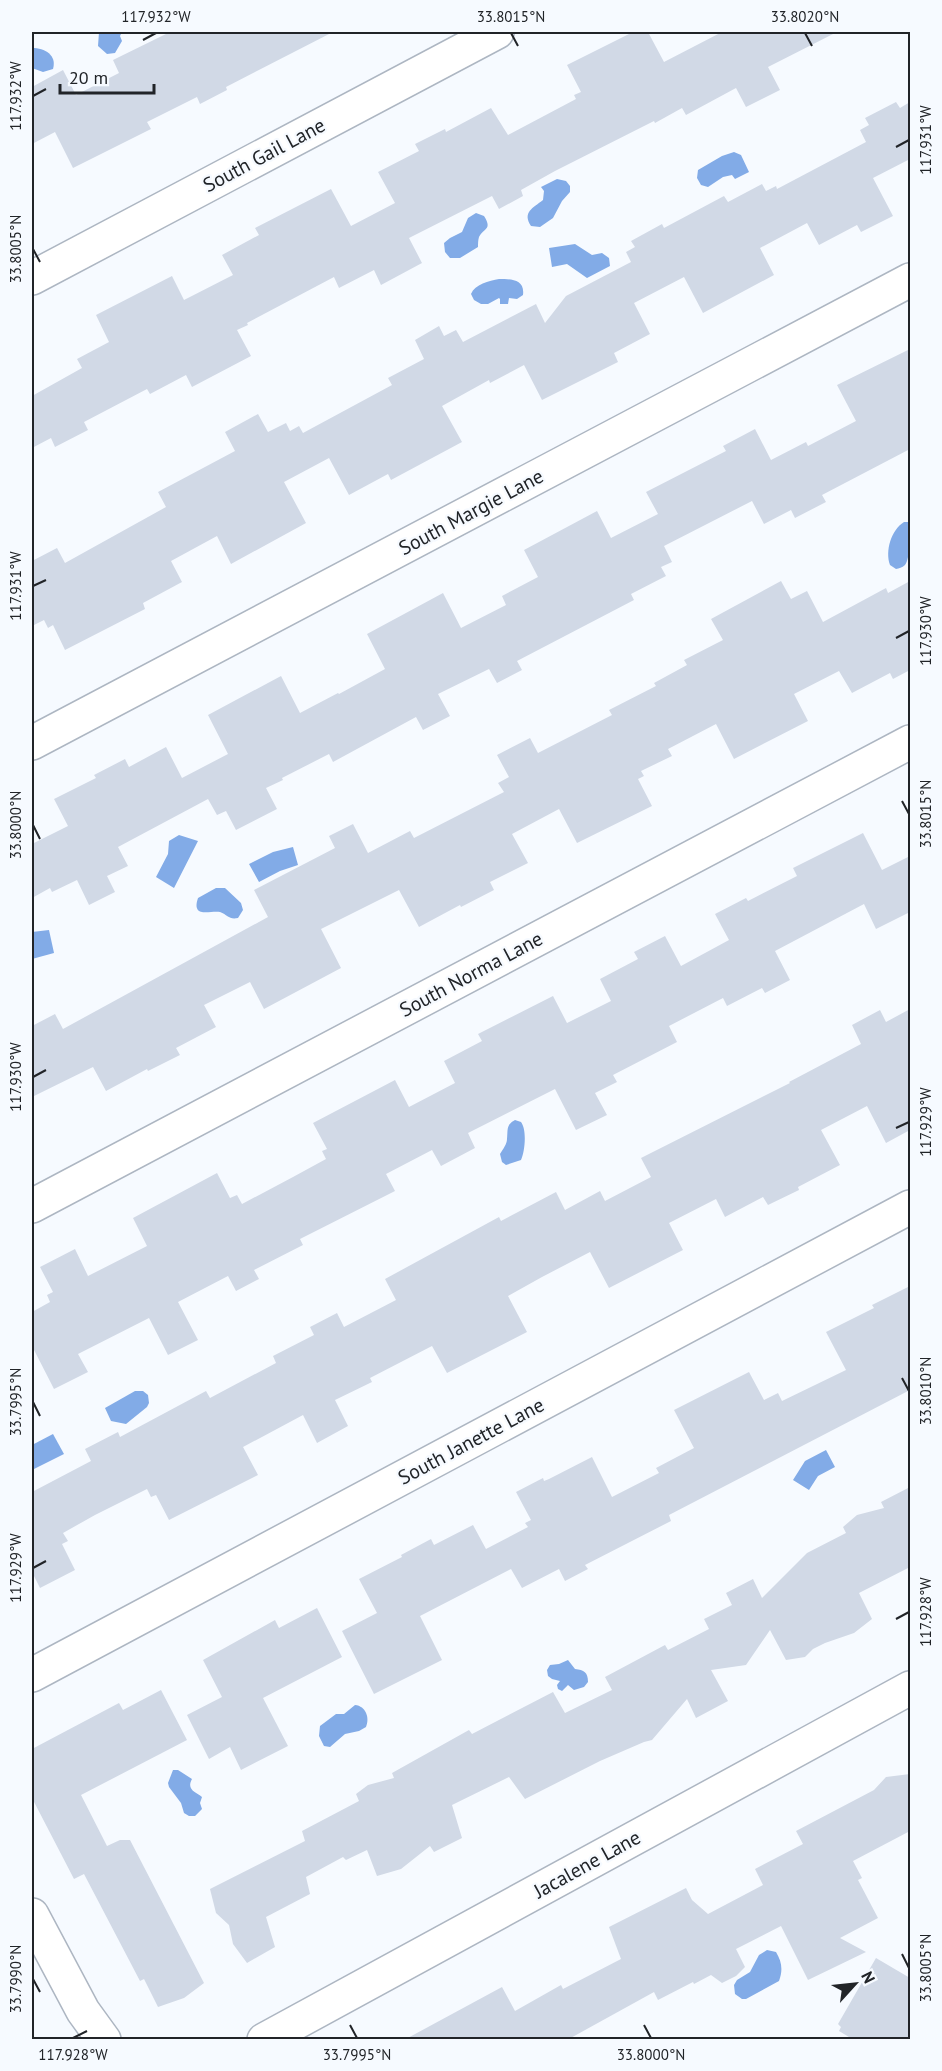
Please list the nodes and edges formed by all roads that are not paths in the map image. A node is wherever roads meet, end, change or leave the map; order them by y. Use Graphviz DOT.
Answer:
graph roads {
  1 [pos="497,32"];
  2 [pos="32,278"];
  3 [pos="910,280"];
  4 [pos="910,742"];
  5 [pos="32,743"];
  6 [pos="32,1206"];
  7 [pos="910,1207"];
  8 [pos="32,1675"];
  9 [pos="910,1688"];
  10 [pos="32,1915"];
  11 [pos="104,2040"];
  12 [pos="264,2040"];
  1 -- 2 [label="street, South Gail Lane"];
  3 -- 5 [label="street, South Margie Lane"];
  4 -- 6 [label="street, South Norma Lane"];
  7 -- 8 [label="street, South Janette Lane"];
  9 -- 12 [label="street, Jacalene Lane"];
  10 -- 11 [label="street"];
}
